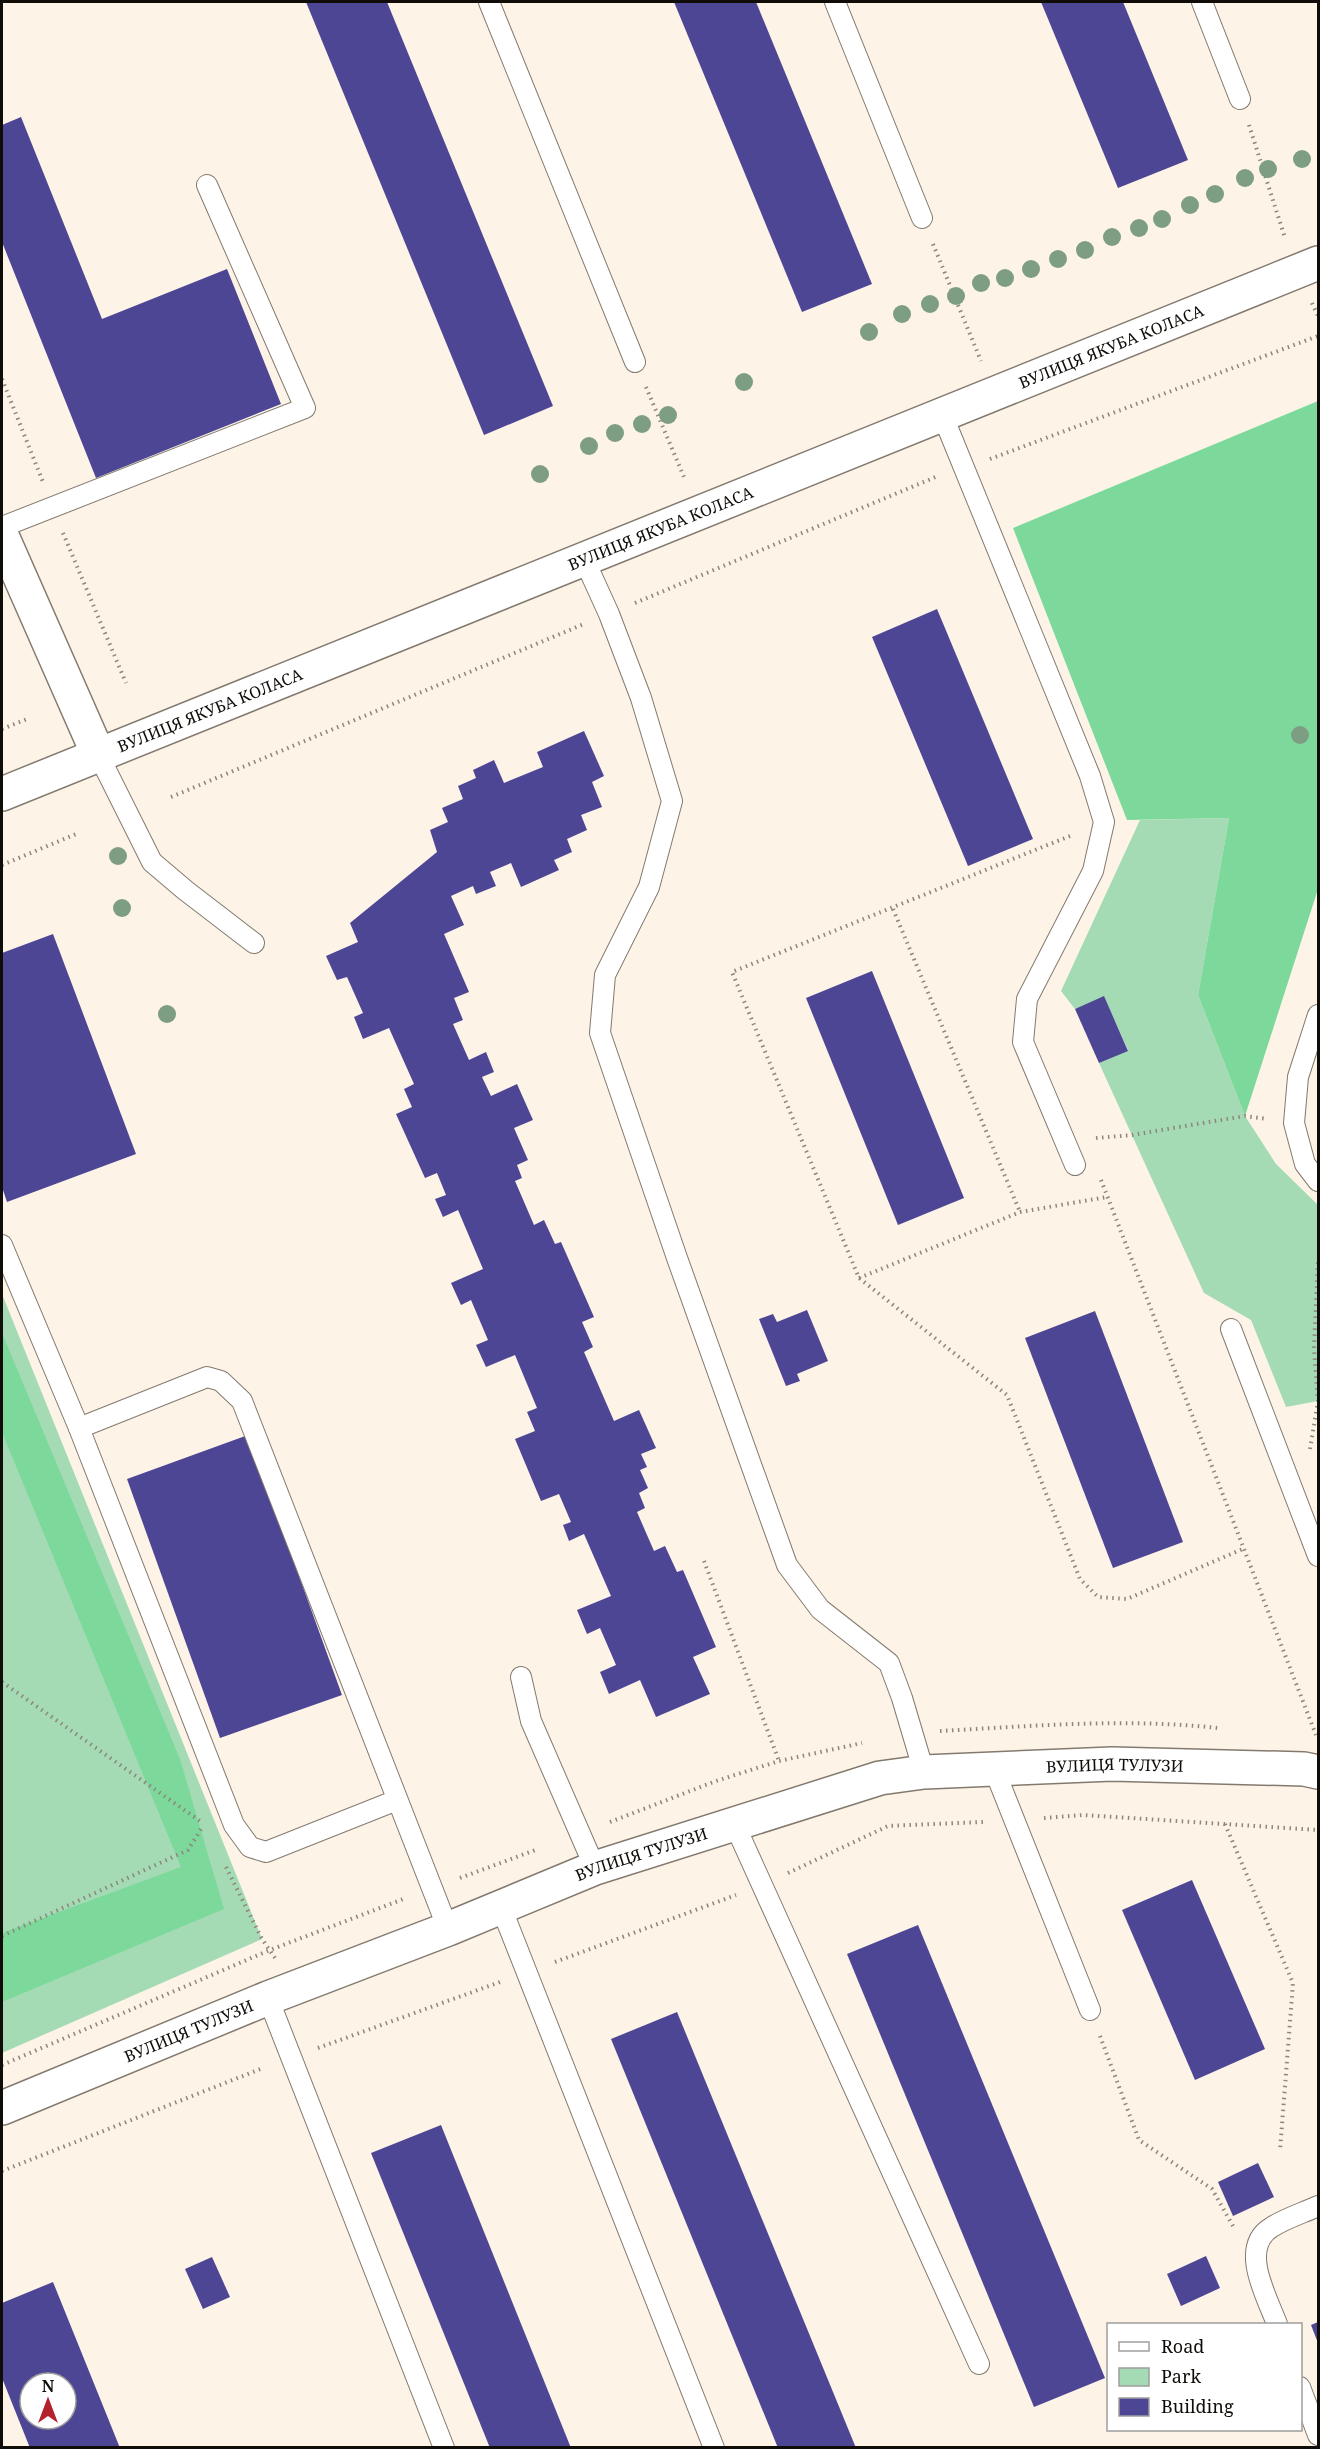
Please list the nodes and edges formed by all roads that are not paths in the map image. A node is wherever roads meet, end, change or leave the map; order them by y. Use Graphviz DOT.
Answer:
graph roads {
  1 [pos="489,2"];
  2 [pos="835,2"];
  3 [pos="1202,2"];
  4 [pos="1240,99"];
  5 [pos="207,185"];
  6 [pos="922,218"];
  7 [pos="1307,267"];
  8 [pos="635,362"];
  9 [pos="942,414"];
  10 [pos="2,527"];
  11 [pos="2,536"];
  12 [pos="584,559"];
  13 [pos="98,754"];
  14 [pos="2,794"];
  15 [pos="254,943"];
  16 [pos="1318,1015"];
  17 [pos="1076,1165"];
  18 [pos="1318,1181"];
  19 [pos="2,1245"];
  20 [pos="1231,1329"];
  21 [pos="78,1428"];
  22 [pos="1318,1556"];
  23 [pos="521,1677"];
  24 [pos="994,1769"];
  25 [pos="924,1772"];
  26 [pos="1318,1772"];
  27 [pos="397,1800"];
  28 [pos="734,1823"];
  29 [pos="595,1868"];
  30 [pos="501,1907"];
  31 [pos="448,1929"];
  32 [pos="282,1993"];
  33 [pos="1090,2010"];
  34 [pos="2,2108"];
  35 [pos="1318,2206"];
  36 [pos="1276,2323"];
  37 [pos="979,2364"];
  38 [pos="1302,2392"];
  39 [pos="1318,2435"];
  40 [pos="444,2448"];
  41 [pos="714,2448"];
  1 -- 8 [label="lane"];
  2 -- 6 [label="lane"];
  3 -- 4 [label="lane"];
  5 -- 10 [label="lane"];
  7 -- 9 [label="street, ВУЛИЦЯ ЯКУБА КОЛАСА"];
  9 -- 12 [label="street, ВУЛИЦЯ ЯКУБА КОЛАСА"];
  9 -- 17 [label="lane"];
  11 -- 13 [label="street"];
  12 -- 13 [label="street, ВУЛИЦЯ ЯКУБА КОЛАСА"];
  12 -- 25 [label="lane"];
  13 -- 14 [label="street, ВУЛИЦЯ ЯКУБА КОЛАСА"];
  13 -- 15 [label="lane"];
  16 -- 18 [label="lane"];
  19 -- 21 [label="lane"];
  20 -- 22 [label="lane"];
  21 -- 27 [label="lane"];
  21 -- 27 [label="lane"];
  23 -- 29 [label="lane"];
  24 -- 25 [label="street, ВУЛИЦЯ ТУЛУЗИ"];
  24 -- 26 [label="street, ВУЛИЦЯ ТУЛУЗИ"];
  24 -- 33 [label="lane"];
  25 -- 28 [label="street, ВУЛИЦЯ ТУЛУЗИ"];
  27 -- 31 [label="lane"];
  28 -- 29 [label="street, ВУЛИЦЯ ТУЛУЗИ"];
  28 -- 37 [label="lane"];
  29 -- 30 [label="street, ВУЛИЦЯ ТУЛУЗИ"];
  30 -- 31 [label="street, ВУЛИЦЯ ТУЛУЗИ"];
  30 -- 41 [label="lane"];
  31 -- 32 [label="street, ВУЛИЦЯ ТУЛУЗИ"];
  32 -- 34 [label="street, ВУЛИЦЯ ТУЛУЗИ"];
  32 -- 40 [label="lane"];
  35 -- 36 [label="lane"];
  38 -- 39 [label="lane"];
}
